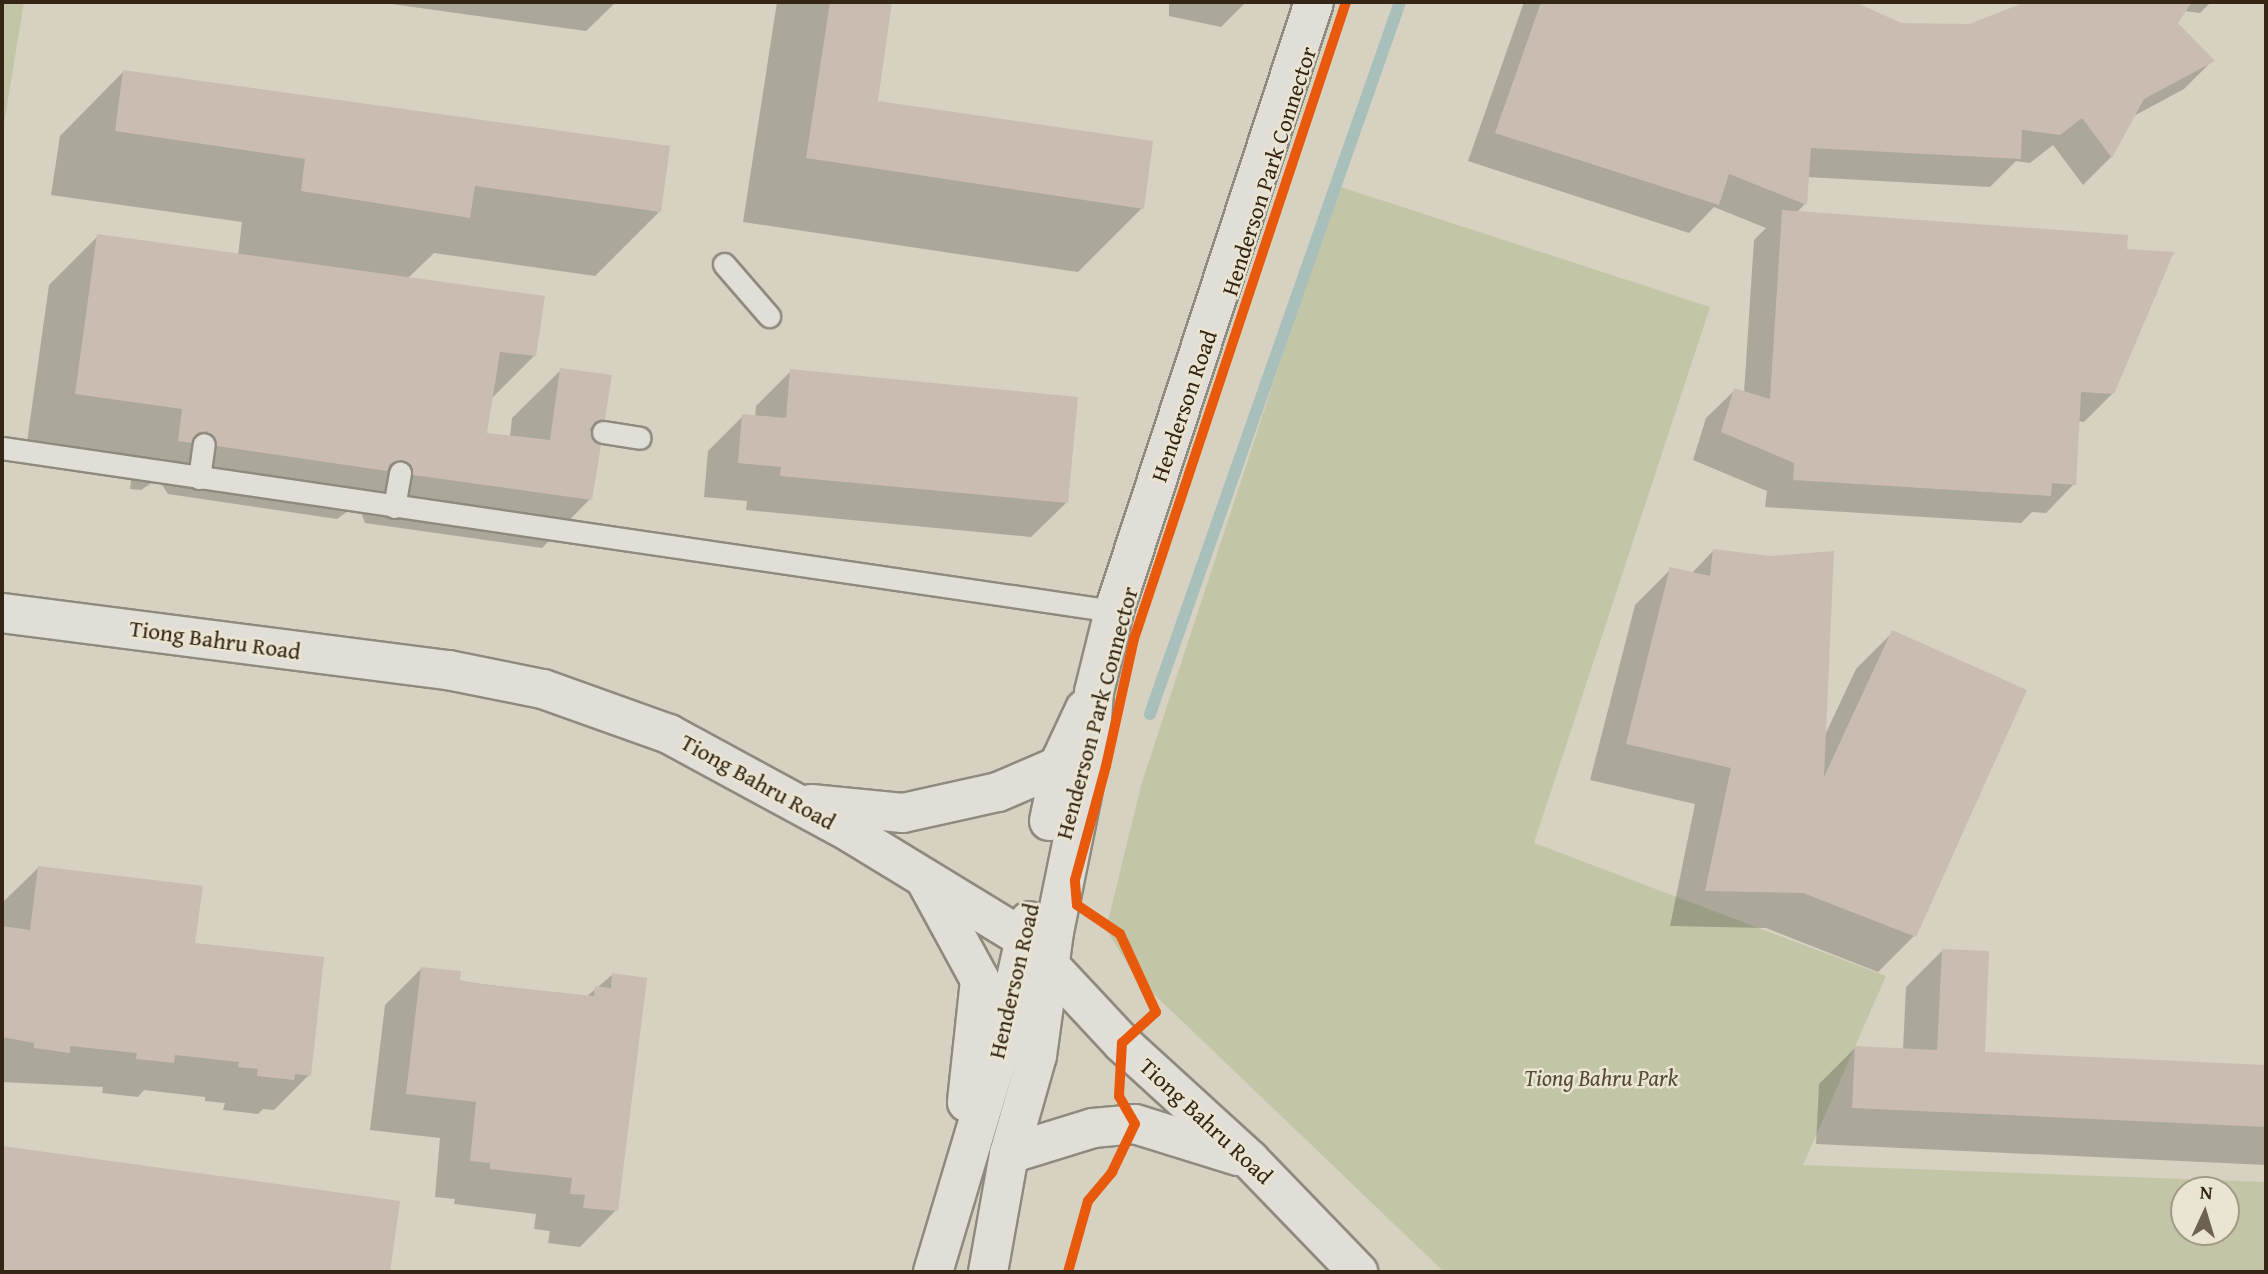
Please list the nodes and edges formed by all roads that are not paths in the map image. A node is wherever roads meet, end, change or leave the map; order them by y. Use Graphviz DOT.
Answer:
graph roads {
  1 [pos="1314,2"];
  2 [pos="724,264"];
  3 [pos="769,316"];
  4 [pos="603,432"];
  5 [pos="640,438"];
  6 [pos="204,444"];
  7 [pos="2,448"];
  8 [pos="400,473"];
  9 [pos="198,478"];
  10 [pos="394,507"];
  11 [pos="1114,611"];
  12 [pos="2,614"];
  13 [pos="1094,692"];
  14 [pos="1061,765"];
  15 [pos="795,803"];
  16 [pos="926,881"];
  17 [pos="1038,953"];
  18 [pos="1009,1154"];
  19 [pos="1250,1160"];
  20 [pos="932,1272"];
  21 [pos="988,1272"];
  22 [pos="1358,1272"];
  1 -- 11 [label="main road, Henderson Road"];
  2 -- 3 [label="lane"];
  4 -- 5 [label="lane"];
  6 -- 9 [label="lane"];
  7 -- 9 [label="lane"];
  8 -- 10 [label="lane"];
  9 -- 10 [label="lane"];
  10 -- 11 [label="lane"];
  11 -- 13 [label="main road, Henderson Road"];
  12 -- 15 [label="main road, Tiong Bahru Road"];
  13 -- 14 [label="main road, Henderson Road"];
  13 -- 17 [label="main road, Henderson Road"];
  14 -- 15 [label="main road"];
  14 -- 17 [label="main road, Henderson Road"];
  15 -- 16 [label="main road, Tiong Bahru Road"];
  16 -- 17 [label="main road, Tiong Bahru Road"];
  16 -- 20 [label="main road"];
  17 -- 18 [label="main road, Henderson Road"];
  17 -- 19 [label="main road, Tiong Bahru Road"];
  17 -- 20 [label="main road, Henderson Road"];
  18 -- 19 [label="main road"];
  18 -- 21 [label="main road, Henderson Road"];
  19 -- 22 [label="main road, Tiong Bahru Road"];
}
